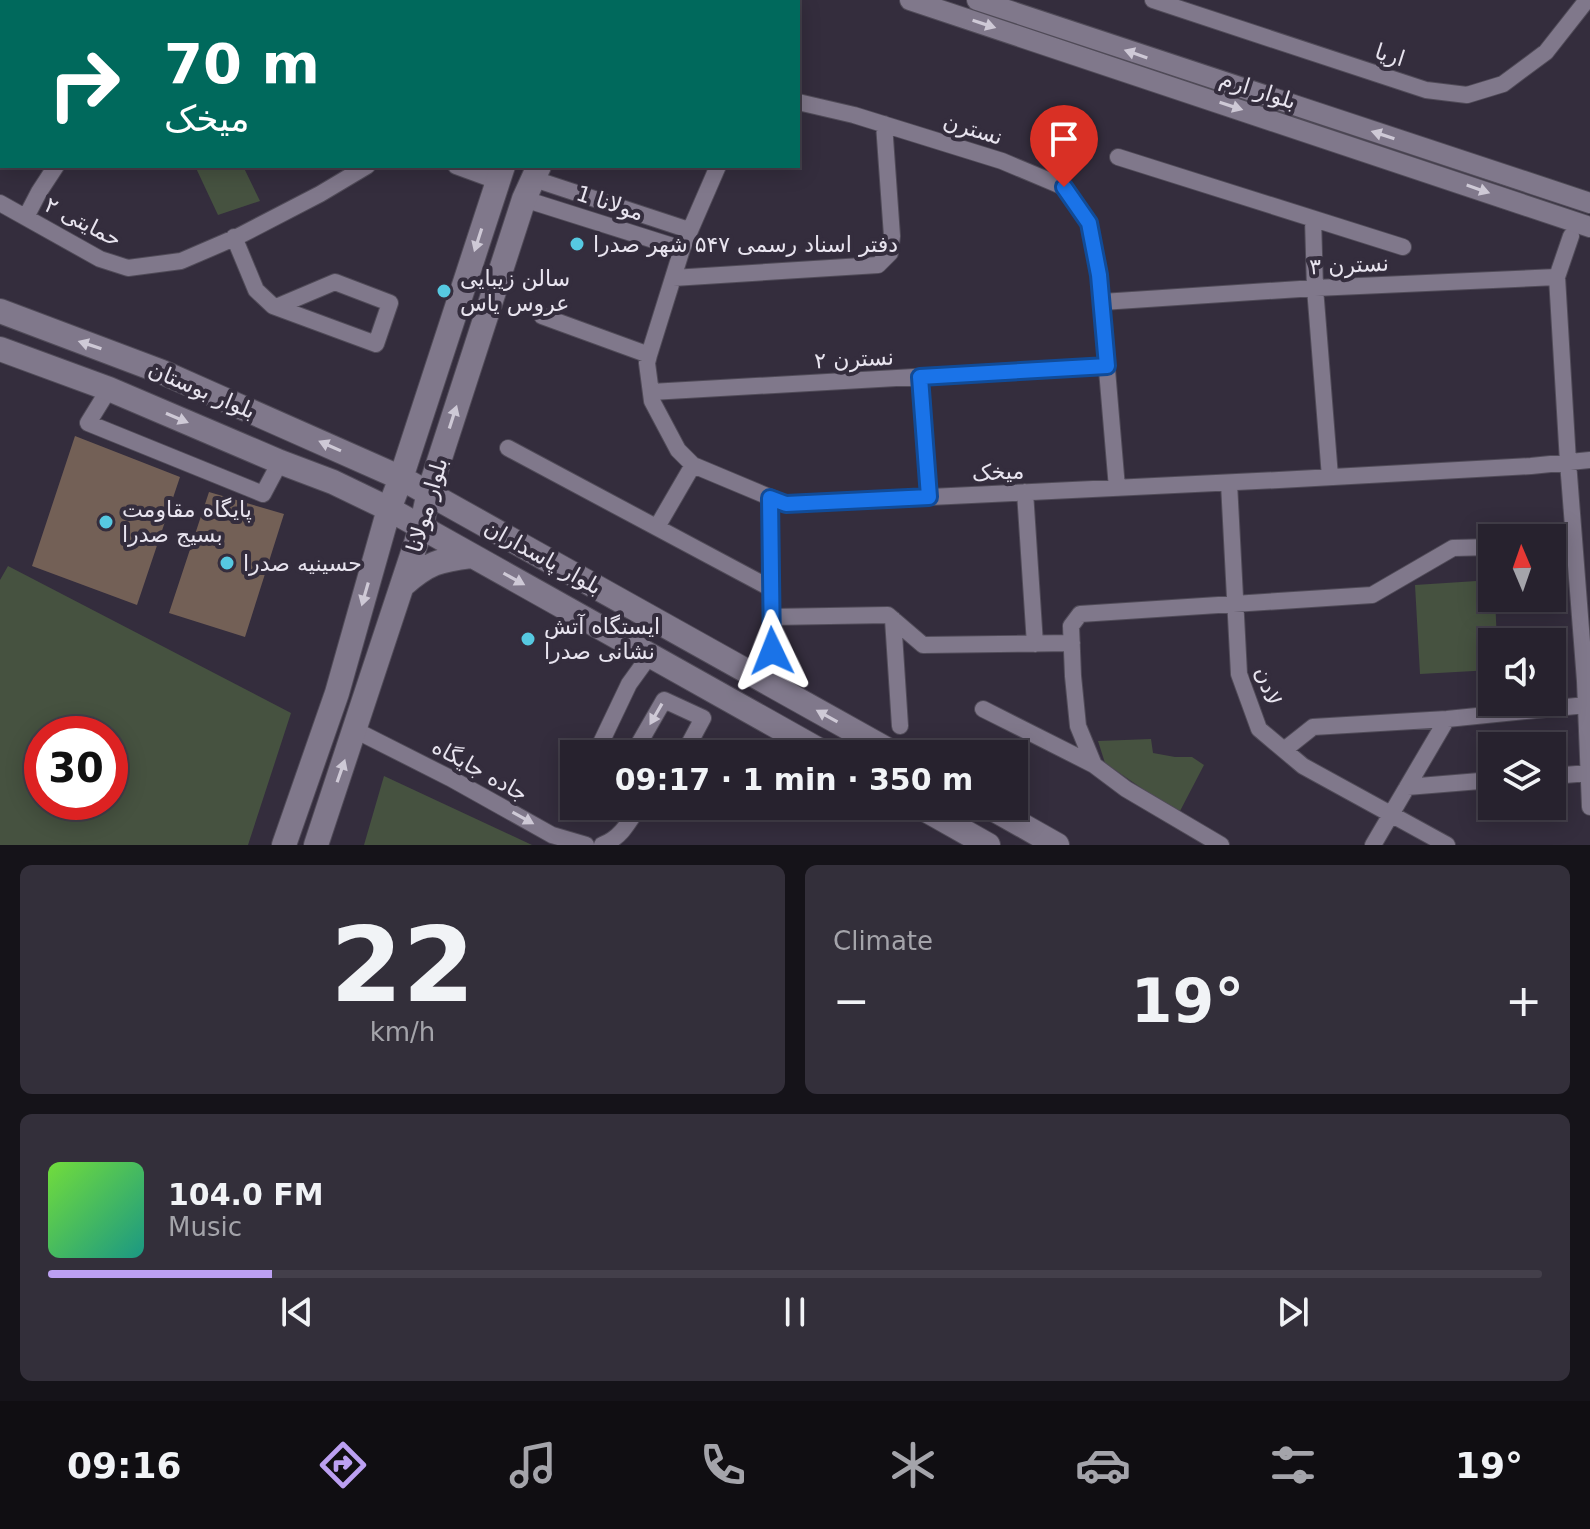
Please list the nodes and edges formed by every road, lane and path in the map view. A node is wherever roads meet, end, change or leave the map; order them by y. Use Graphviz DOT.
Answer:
graph roads {
  1 [pos="910,0"];
  2 [pos="977,0"];
  3 [pos="1153,0"];
  4 [pos="1587,0"];
  5 [pos="800,102"];
  6 [pos="884,124"];
  7 [pos="1118,157"];
  8 [pos="55,168"];
  9 [pos="364,168"];
  10 [pos="467,168"];
  11 [pos="717,168"];
  12 [pos="500,174"];
  13 [pos="532,181"];
  14 [pos="0,203"];
  15 [pos="1590,203"];
  16 [pos="26,217"];
  17 [pos="1313,219"];
  18 [pos="689,230"];
  19 [pos="1581,232"];
  20 [pos="237,236"];
  21 [pos="1403,247"];
  22 [pos="682,249"];
  23 [pos="1557,277"];
  24 [pos="673,278"];
  25 [pos="1315,288"];
  26 [pos="1102,302"];
  27 [pos="276,307"];
  28 [pos="0,311"];
  29 [pos="542,316"];
  30 [pos="0,349"];
  31 [pos="649,355"];
  32 [pos="1107,366"];
  33 [pos="920,377"];
  34 [pos="109,389"];
  35 [pos="651,392"];
  36 [pos="508,448"];
  37 [pos="1590,460"];
  38 [pos="280,462"];
  39 [pos="1568,462"];
  40 [pos="693,465"];
  41 [pos="1330,477"];
  42 [pos="401,478"];
  43 [pos="1229,483"];
  44 [pos="1117,488"];
  45 [pos="429,492"];
  46 [pos="1025,492"];
  47 [pos="929,497"];
  48 [pos="770,498"];
  49 [pos="389,509"];
  50 [pos="657,527"];
  51 [pos="421,528"];
  52 [pos="1478,547"];
  53 [pos="471,556"];
  54 [pos="402,587"];
  55 [pos="770,588"];
  56 [pos="1584,591"];
  57 [pos="1235,604"];
  58 [pos="771,617"];
  59 [pos="893,619"];
  60 [pos="1072,643"];
  61 [pos="1035,644"];
  62 [pos="772,651"];
  63 [pos="650,655"];
  64 [pos="1586,705"];
  65 [pos="983,709"];
  66 [pos="1447,719"];
  67 [pos="900,726"];
  68 [pos="1588,726"];
  69 [pos="355,730"];
  70 [pos="602,740"];
  71 [pos="641,740"];
  72 [pos="691,740"];
  73 [pos="801,740"];
  74 [pos="870,740"];
  75 [pos="1284,750"];
  76 [pos="1094,765"];
  77 [pos="1589,773"];
  78 [pos="1566,775"];
  79 [pos="1478,781"];
  80 [pos="1407,787"];
  81 [pos="1590,807"];
  82 [pos="1390,814"];
  83 [pos="630,820"];
  84 [pos="944,820"];
  85 [pos="1005,820"];
  86 [pos="1027,838"];
  87 [pos="284,845"];
  88 [pos="316,845"];
  89 [pos="586,845"];
  90 [pos="602,845"];
  91 [pos="988,845"];
  92 [pos="1057,845"];
  93 [pos="1221,845"];
  94 [pos="1373,845"];
  95 [pos="1447,845"];
  1 -- 19 [label="street, بلوار ارم, one-way"];
  15 -- 2 [label="street, بلوار ارم, one-way"];
  3 -- 4 [label="street, اریا"];
  5 -- 6 [label="street, نسترن"];
  6 -- 24 [label="street"];
  6 -- 26 [label="street, نسترن"];
  7 -- 17 [label="street"];
  8 -- 16 [label="street"];
  9 -- 20 [label="street, حمایتی ۲"];
  10 -- 12 [label="street"];
  11 -- 18 [label="street, میخک"];
  12 -- 42 [label="main road, بلوار مولانا, one-way"];
  13 -- 18 [label="street, مولانا 1"];
  13 -- 22 [label="street, مولانا 1"];
  45 -- 13 [label="main road, بلوار مولانا, one-way"];
  14 -- 16 [label="street, حمایتی ۲"];
  16 -- 20 [label="street, حمایتی ۲"];
  17 -- 21 [label="street"];
  17 -- 25 [label="street"];
  18 -- 22 [label="street, میخک"];
  19 -- 23 [label="street"];
  20 -- 27 [label="street"];
  22 -- 24 [label="street, میخک"];
  23 -- 25 [label="street, نسترن ۳"];
  23 -- 39 [label="street"];
  24 -- 31 [label="street, میخک"];
  25 -- 26 [label="street, نسترن ۳"];
  25 -- 41 [label="street"];
  26 -- 32 [label="street, نسترن"];
  27 -- 27 [label="street"];
  42 -- 28 [label="main road, بلوار بوستان, one-way"];
  29 -- 31 [label="street"];
  30 -- 34 [label="main road, بلوار بوستان"];
  31 -- 35 [label="street, میخک"];
  32 -- 33 [label="street, نسترن ۲"];
  32 -- 44 [label="street, نسترن"];
  33 -- 35 [label="street, نسترن ۲"];
  33 -- 47 [label="street"];
  34 -- 38 [label="main road, بلوار بوستان, one-way"];
  34 -- 38 [label="street"];
  35 -- 40 [label="street, میخک"];
  36 -- 50 [label="street"];
  37 -- 39 [label="street, میخک"];
  38 -- 49 [label="main road, بلوار بوستان"];
  39 -- 41 [label="street, میخک"];
  39 -- 56 [label="street"];
  40 -- 48 [label="street, میخک"];
  40 -- 50 [label="street"];
  41 -- 43 [label="street, میخک"];
  42 -- 45 [label="main road, بلوار پاسداران"];
  42 -- 49 [label="main road, بلوار مولانا"];
  43 -- 44 [label="street, میخک"];
  43 -- 57 [label="street, لادن"];
  44 -- 46 [label="street, میخک"];
  45 -- 51 [label="main road, بلوار مولانا"];
  74 -- 45 [label="main road, بلوار پاسداران, one-way"];
  46 -- 47 [label="street, میخک"];
  46 -- 61 [label="street"];
  47 -- 48 [label="street, میخک"];
  48 -- 55 [label="street"];
  49 -- 51 [label="main road, بلوار پاسداران"];
  49 -- 87 [label="main road, بلوار مولانا, one-way"];
  50 -- 55 [label="street"];
  51 -- 53 [label="main road, بلوار پاسداران"];
  51 -- 54 [label="main road, بلوار مولانا"];
  52 -- 57 [label="street"];
  53 -- 54 [label="main road"];
  53 -- 63 [label="main road, بلوار پاسداران, one-way"];
  54 -- 69 [label="main road, بلوار مولانا"];
  55 -- 58 [label="street"];
  56 -- 64 [label="street"];
  57 -- 60 [label="street"];
  57 -- 75 [label="street, لادن"];
  58 -- 59 [label="street"];
  58 -- 62 [label="street"];
  59 -- 61 [label="street"];
  59 -- 67 [label="street"];
  60 -- 61 [label="street"];
  60 -- 76 [label="street"];
  63 -- 70 [label="street"];
  63 -- 73 [label="main road, بلوار پاسداران"];
  64 -- 66 [label="street"];
  64 -- 68 [label="street"];
  65 -- 76 [label="street"];
  66 -- 75 [label="street"];
  66 -- 80 [label="street"];
  68 -- 77 [label="street"];
  88 -- 69 [label="main road, بلوار مولانا, one-way"];
  69 -- 89 [label="street, جاده جایگاه, one-way"];
  72 -- 71 [label="street, one-way"];
  75 -- 82 [label="street, لادن"];
  76 -- 93 [label="street"];
  77 -- 78 [label="street"];
  77 -- 81 [label="street"];
  79 -- 80 [label="street"];
  80 -- 82 [label="street"];
  82 -- 94 [label="street"];
  82 -- 95 [label="street, لادن"];
  83 -- 90 [label="street"];
  84 -- 91 [label="main road"];
  85 -- 86 [label="main road"];
  86 -- 92 [label="main road"];
}
